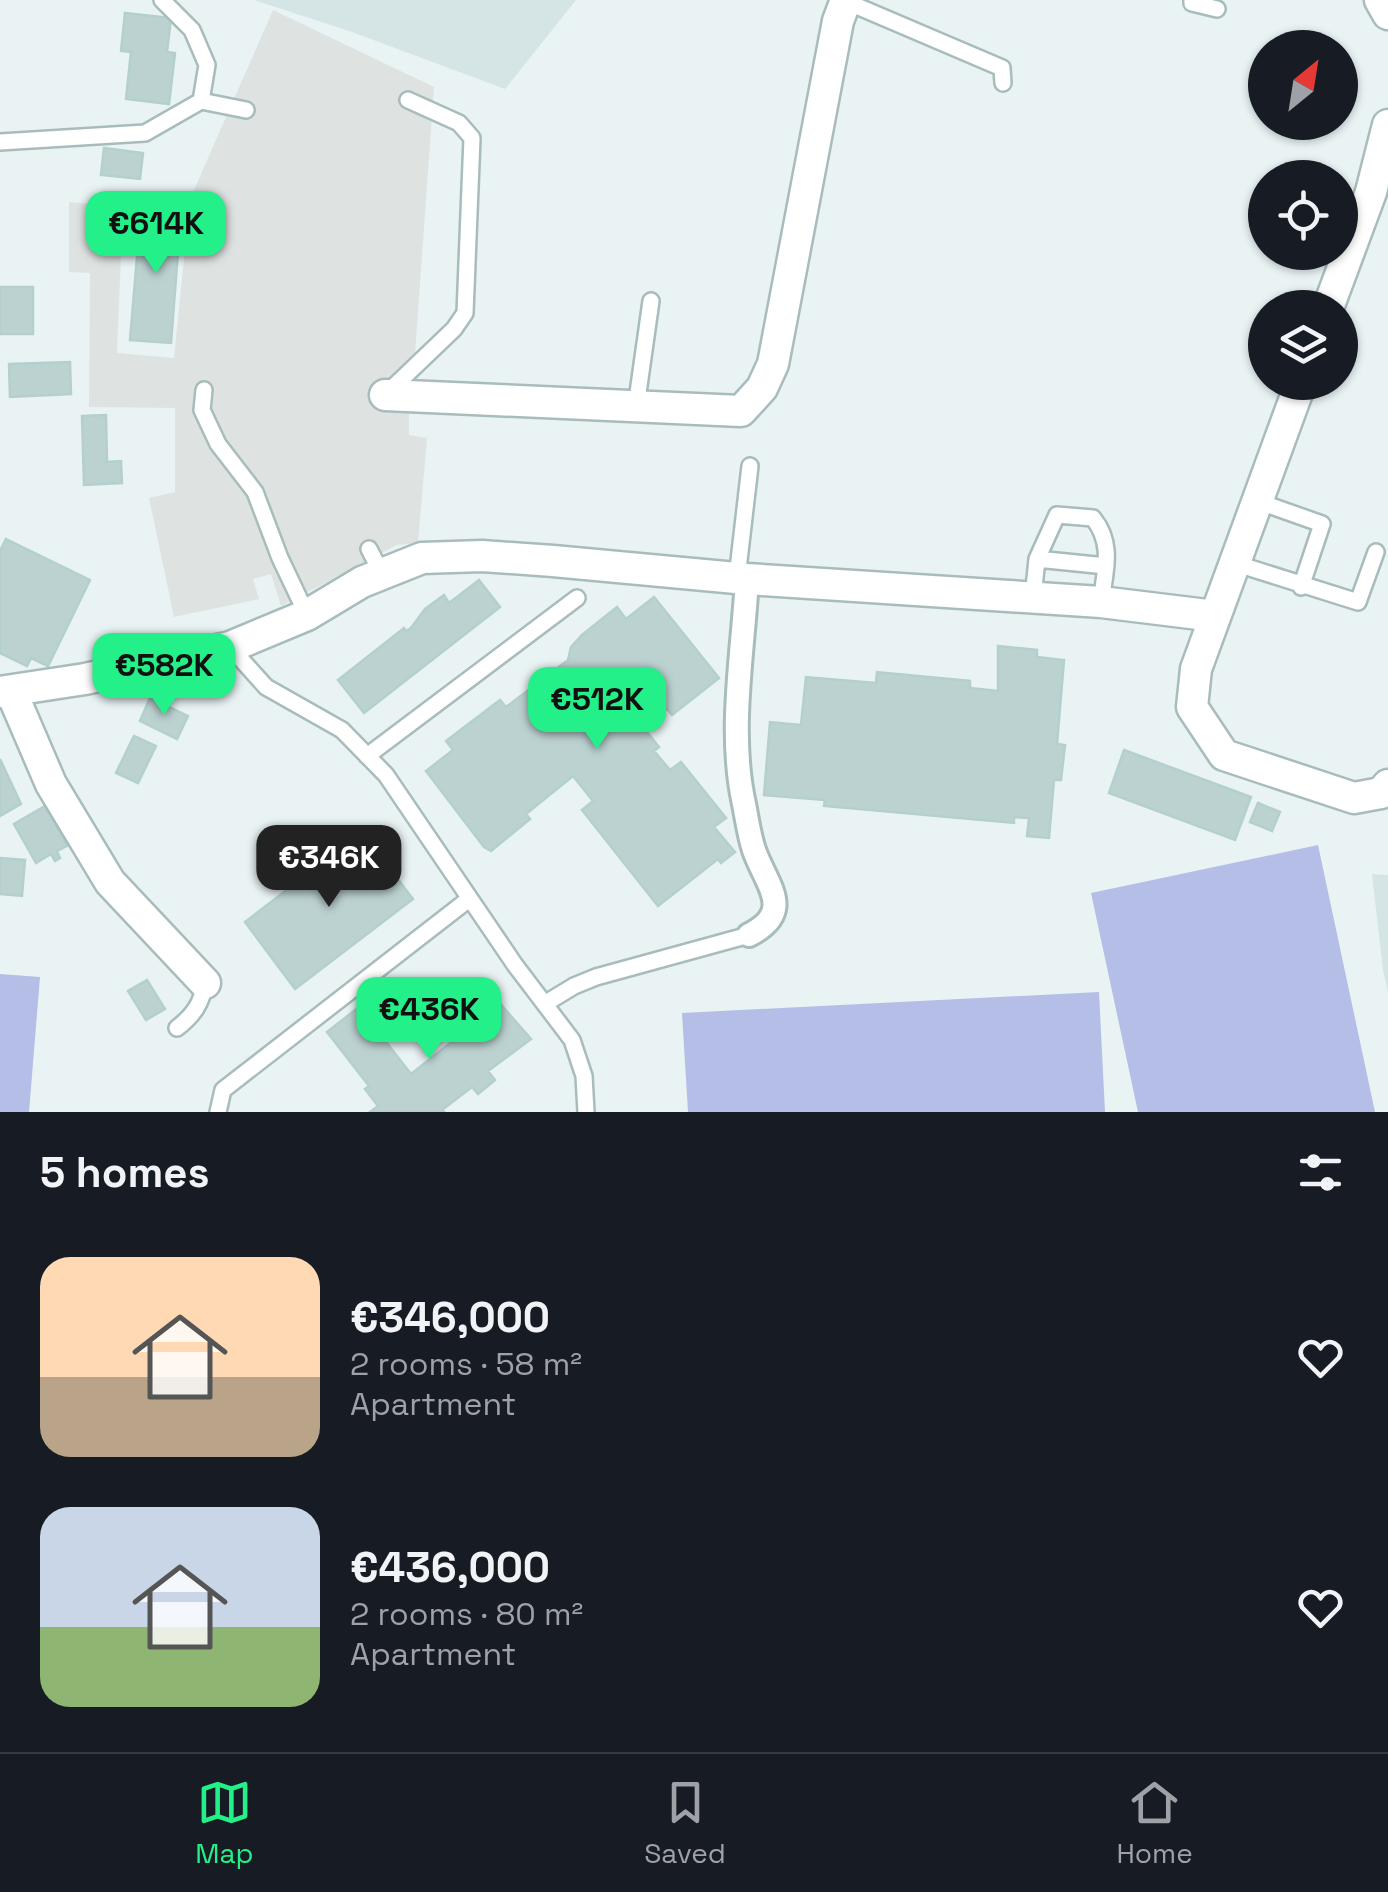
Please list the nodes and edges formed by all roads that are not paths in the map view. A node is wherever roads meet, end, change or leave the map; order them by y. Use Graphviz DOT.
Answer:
graph roads {
  1 [pos="162,0"];
  2 [pos="846,0"];
  3 [pos="1192,0"];
  4 [pos="1380,0"];
  5 [pos="1217,10"];
  6 [pos="1388,14"];
  7 [pos="1002,84"];
  8 [pos="408,100"];
  9 [pos="200,101"];
  10 [pos="246,110"];
  11 [pos="1388,125"];
  12 [pos="0,142"];
  13 [pos="1335,290"];
  14 [pos="651,301"];
  15 [pos="204,390"];
  16 [pos="384,395"];
  17 [pos="1294,400"];
  18 [pos="636,407"];
  19 [pos="750,466"];
  20 [pos="1257,501"];
  21 [pos="1376,552"];
  22 [pos="1037,559"];
  23 [pos="1234,564"];
  24 [pos="1106,566"];
  25 [pos="742,578"];
  26 [pos="1301,587"];
  27 [pos="1033,597"];
  28 [pos="577,598"];
  29 [pos="1101,602"];
  30 [pos="307,615"];
  31 [pos="1215,616"];
  32 [pos="230,646"];
  33 [pos="5,691"];
  34 [pos="368,756"];
  35 [pos="1388,786"];
  36 [pos="470,899"];
  37 [pos="749,935"];
  38 [pos="204,983"];
  39 [pos="546,1004"];
  40 [pos="177,1028"];
  41 [pos="218,1112"];
  42 [pos="586,1112"];
  1 -- 9 [label="lane"];
  2 -- 7 [label="lane"];
  2 -- 18 [label="street"];
  3 -- 5 [label="lane"];
  4 -- 6 [label="street"];
  8 -- 16 [label="lane"];
  9 -- 10 [label="lane"];
  9 -- 12 [label="lane"];
  11 -- 13 [label="street"];
  14 -- 18 [label="lane"];
  15 -- 30 [label="lane"];
  16 -- 18 [label="street"];
  17 -- 20 [label="street"];
  19 -- 25 [label="lane"];
  20 -- 23 [label="street"];
  20 -- 26 [label="lane"];
  21 -- 26 [label="lane"];
  22 -- 24 [label="lane"];
  22 -- 24 [label="lane"];
  22 -- 27 [label="lane"];
  23 -- 26 [label="lane"];
  23 -- 31 [label="street"];
  24 -- 29 [label="lane"];
  25 -- 27 [label="street"];
  25 -- 30 [label="street"];
  25 -- 37 [label="street"];
  27 -- 29 [label="street"];
  28 -- 34 [label="lane"];
  29 -- 31 [label="street"];
  30 -- 32 [label="street"];
  31 -- 35 [label="street"];
  32 -- 33 [label="street"];
  32 -- 34 [label="lane"];
  33 -- 38 [label="street"];
  34 -- 36 [label="lane"];
  36 -- 39 [label="lane"];
  36 -- 41 [label="lane"];
  37 -- 39 [label="lane"];
  38 -- 40 [label="lane"];
  39 -- 42 [label="lane"];
}
